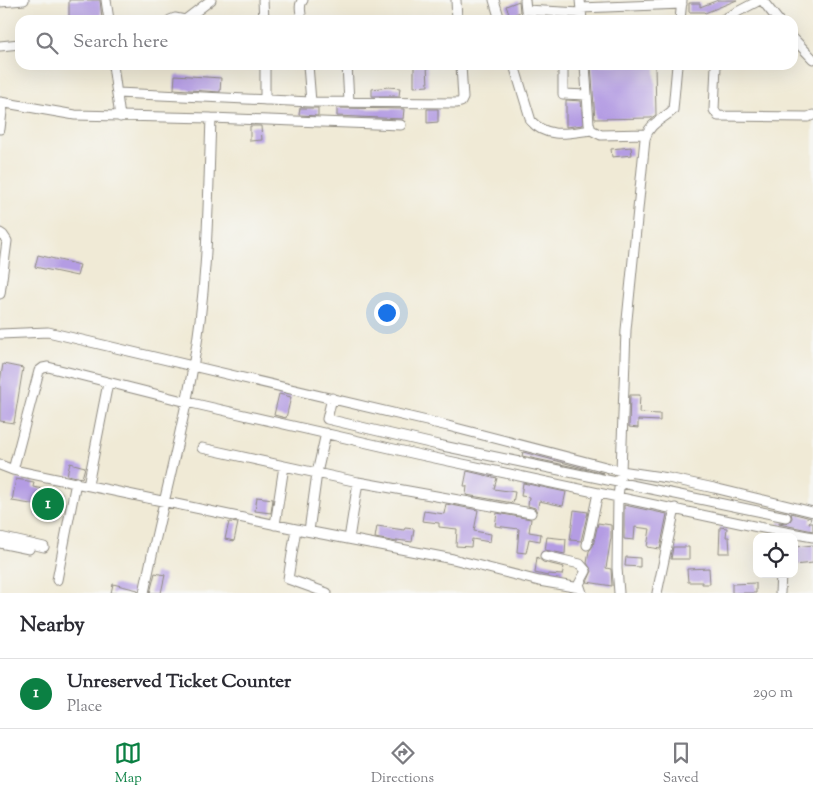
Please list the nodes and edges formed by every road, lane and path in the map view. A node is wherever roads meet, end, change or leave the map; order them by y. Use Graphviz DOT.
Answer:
graph roads {
  1 [pos="22,0"];
  2 [pos="106,0"];
  3 [pos="211,0"];
  4 [pos="263,0"];
  5 [pos="303,0"];
  6 [pos="456,0"];
  7 [pos="494,0"];
  8 [pos="525,0"];
  9 [pos="761,0"];
  10 [pos="0,2"];
  11 [pos="682,2"];
  12 [pos="581,10"];
  13 [pos="108,15"];
  14 [pos="192,15"];
  15 [pos="264,15"];
  16 [pos="301,15"];
  17 [pos="457,15"];
  18 [pos="498,15"];
  19 [pos="681,15"];
  20 [pos="732,15"];
  21 [pos="774,15"];
  22 [pos="15,44"];
  23 [pos="798,44"];
  24 [pos="0,46"];
  25 [pos="813,60"];
  26 [pos="114,70"];
  27 [pos="265,70"];
  28 [pos="308,70"];
  29 [pos="347,70"];
  30 [pos="461,70"];
  31 [pos="516,70"];
  32 [pos="563,70"];
  33 [pos="585,70"];
  34 [pos="676,70"];
  35 [pos="716,70"];
  36 [pos="118,94"];
  37 [pos="587,95"];
  38 [pos="265,100"];
  39 [pos="311,102"];
  40 [pos="349,102"];
  41 [pos="2,103"];
  42 [pos="813,115"];
  43 [pos="120,117"];
  44 [pos="211,118"];
  45 [pos="401,126"];
  46 [pos="0,129"];
  47 [pos="591,130"];
  48 [pos="646,134"];
  49 [pos="0,234"];
  50 [pos="0,294"];
  51 [pos="0,334"];
  52 [pos="194,366"];
  53 [pos="108,382"];
  54 [pos="332,398"];
  55 [pos="187,402"];
  56 [pos="327,419"];
  57 [pos="324,433"];
  58 [pos="202,448"];
  59 [pos="0,465"];
  60 [pos="284,466"];
  61 [pos="13,470"];
  62 [pos="621,471"];
  63 [pos="317,473"];
  64 [pos="620,481"];
  65 [pos="76,482"];
  66 [pos="358,482"];
  67 [pos="88,485"];
  68 [pos="598,493"];
  69 [pos="618,497"];
  70 [pos="164,502"];
  71 [pos="675,508"];
  72 [pos="813,512"];
  73 [pos="532,513"];
  74 [pos="786,516"];
  75 [pos="275,525"];
  76 [pos="296,529"];
  77 [pos="309,532"];
  78 [pos="778,533"];
  79 [pos="798,536"];
  80 [pos="0,537"];
  81 [pos="813,537"];
  82 [pos="349,539"];
  83 [pos="0,544"];
  84 [pos="587,545"];
  85 [pos="545,556"];
  86 [pos="781,578"];
  87 [pos="57,580"];
  88 [pos="582,591"];
  89 [pos="144,593"];
  90 [pos="327,593"];
  91 [pos="619,593"];
  92 [pos="657,593"];
  93 [pos="780,593"];
  1 -- 10 [label="street"];
  2 -- 13 [label="street"];
  3 -- 14 [label="street"];
  4 -- 15 [label="street"];
  5 -- 16 [label="street"];
  6 -- 17 [label="street"];
  7 -- 18 [label="street"];
  8 -- 12 [label="street"];
  9 -- 20 [label="street"];
  9 -- 21 [label="street"];
  11 -- 12 [label="street"];
  11 -- 19 [label="street"];
  22 -- 24 [label="street"];
  23 -- 25 [label="street"];
  26 -- 36 [label="street"];
  27 -- 38 [label="street"];
  28 -- 39 [label="street"];
  29 -- 40 [label="street"];
  30 -- 40 [label="street"];
  31 -- 47 [label="street"];
  32 -- 37 [label="street"];
  33 -- 37 [label="street"];
  34 -- 48 [label="street"];
  35 -- 42 [label="street"];
  36 -- 38 [label="street"];
  36 -- 43 [label="street"];
  37 -- 47 [label="street"];
  38 -- 39 [label="street"];
  39 -- 40 [label="street"];
  41 -- 43 [label="street"];
  41 -- 46 [label="street"];
  43 -- 44 [label="street"];
  44 -- 45 [label="street"];
  44 -- 52 [label="street"];
  47 -- 48 [label="street"];
  48 -- 62 [label="street"];
  49 -- 50 [label="street"];
  51 -- 52 [label="street"];
  52 -- 54 [label="street"];
  52 -- 55 [label="street"];
  53 -- 55 [label="street"];
  53 -- 61 [label="street"];
  53 -- 67 [label="street"];
  54 -- 56 [label="street"];
  54 -- 62 [label="street"];
  55 -- 57 [label="street"];
  55 -- 70 [label="street"];
  56 -- 57 [label="street"];
  56 -- 64 [label="street"];
  57 -- 63 [label="street"];
  57 -- 68 [label="street"];
  58 -- 60 [label="street"];
  59 -- 61 [label="street"];
  60 -- 63 [label="street"];
  60 -- 75 [label="street"];
  61 -- 65 [label="street"];
  62 -- 64 [label="street"];
  62 -- 72 [label="street"];
  63 -- 66 [label="street"];
  63 -- 77 [label="street"];
  64 -- 69 [label="street"];
  64 -- 74 [label="street"];
  65 -- 67 [label="street"];
  65 -- 87 [label="street"];
  66 -- 73 [label="street"];
  66 -- 82 [label="street"];
  67 -- 70 [label="street"];
  68 -- 69 [label="street"];
  68 -- 84 [label="street"];
  69 -- 71 [label="street"];
  69 -- 91 [label="street"];
  70 -- 75 [label="street"];
  70 -- 89 [label="street"];
  71 -- 78 [label="street"];
  71 -- 92 [label="street"];
  75 -- 76 [label="street"];
  76 -- 77 [label="street"];
  76 -- 90 [label="street"];
  77 -- 82 [label="street"];
  79 -- 81 [label="street"];
  80 -- 83 [label="street"];
  82 -- 88 [label="street"];
  85 -- 88 [label="street"];
  86 -- 93 [label="street"];
}
